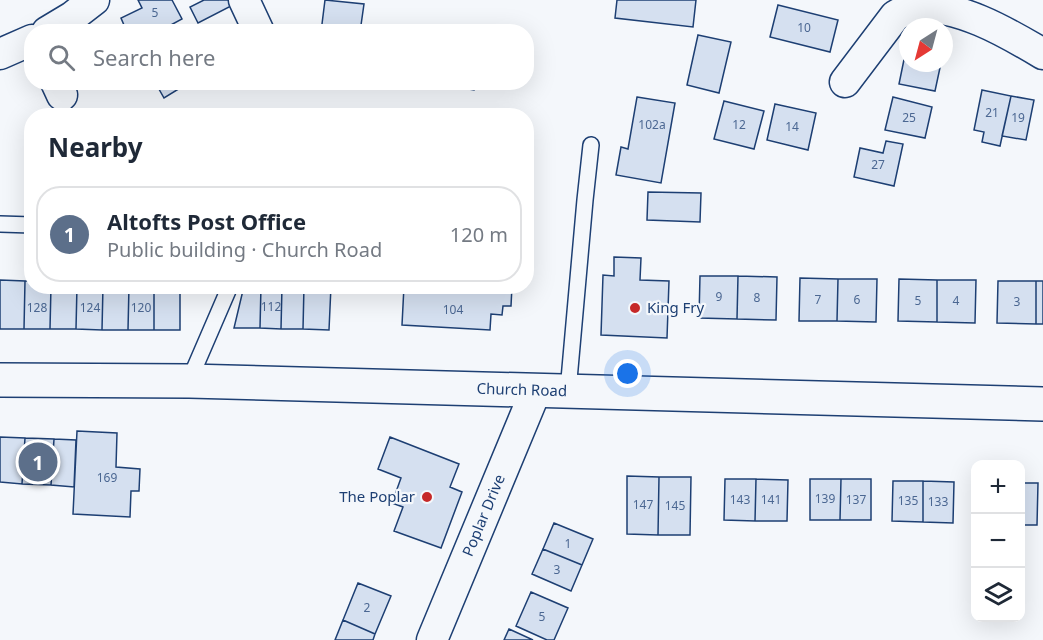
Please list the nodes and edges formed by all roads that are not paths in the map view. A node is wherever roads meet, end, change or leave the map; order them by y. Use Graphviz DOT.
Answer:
graph roads {
  1 [pos="94,0"];
  2 [pos="912,3"];
  3 [pos="60,24"];
  4 [pos="24,44"];
  5 [pos="0,54"];
  6 [pos="1043,54"];
  7 [pos="845,82"];
  8 [pos="591,145"];
  9 [pos="0,224"];
  10 [pos="24,225"];
  11 [pos="227,294"];
  12 [pos="0,380"];
  13 [pos="189,381"];
  14 [pos="536,390"];
  15 [pos="568,391"];
  16 [pos="1043,404"];
  17 [pos="432,640"];
  1 -- 3 [label="street"];
  2 -- 6 [label="street"];
  2 -- 7 [label="street"];
  4 -- 5 [label="street"];
  8 -- 15 [label="lane"];
  9 -- 10 [label="lane"];
  11 -- 13 [label="lane"];
  12 -- 13 [label="street, Church Road"];
  13 -- 14 [label="street, Church Road"];
  14 -- 15 [label="street, Church Road"];
  14 -- 17 [label="street, Poplar Drive"];
  15 -- 16 [label="street, Church Road"];
}
